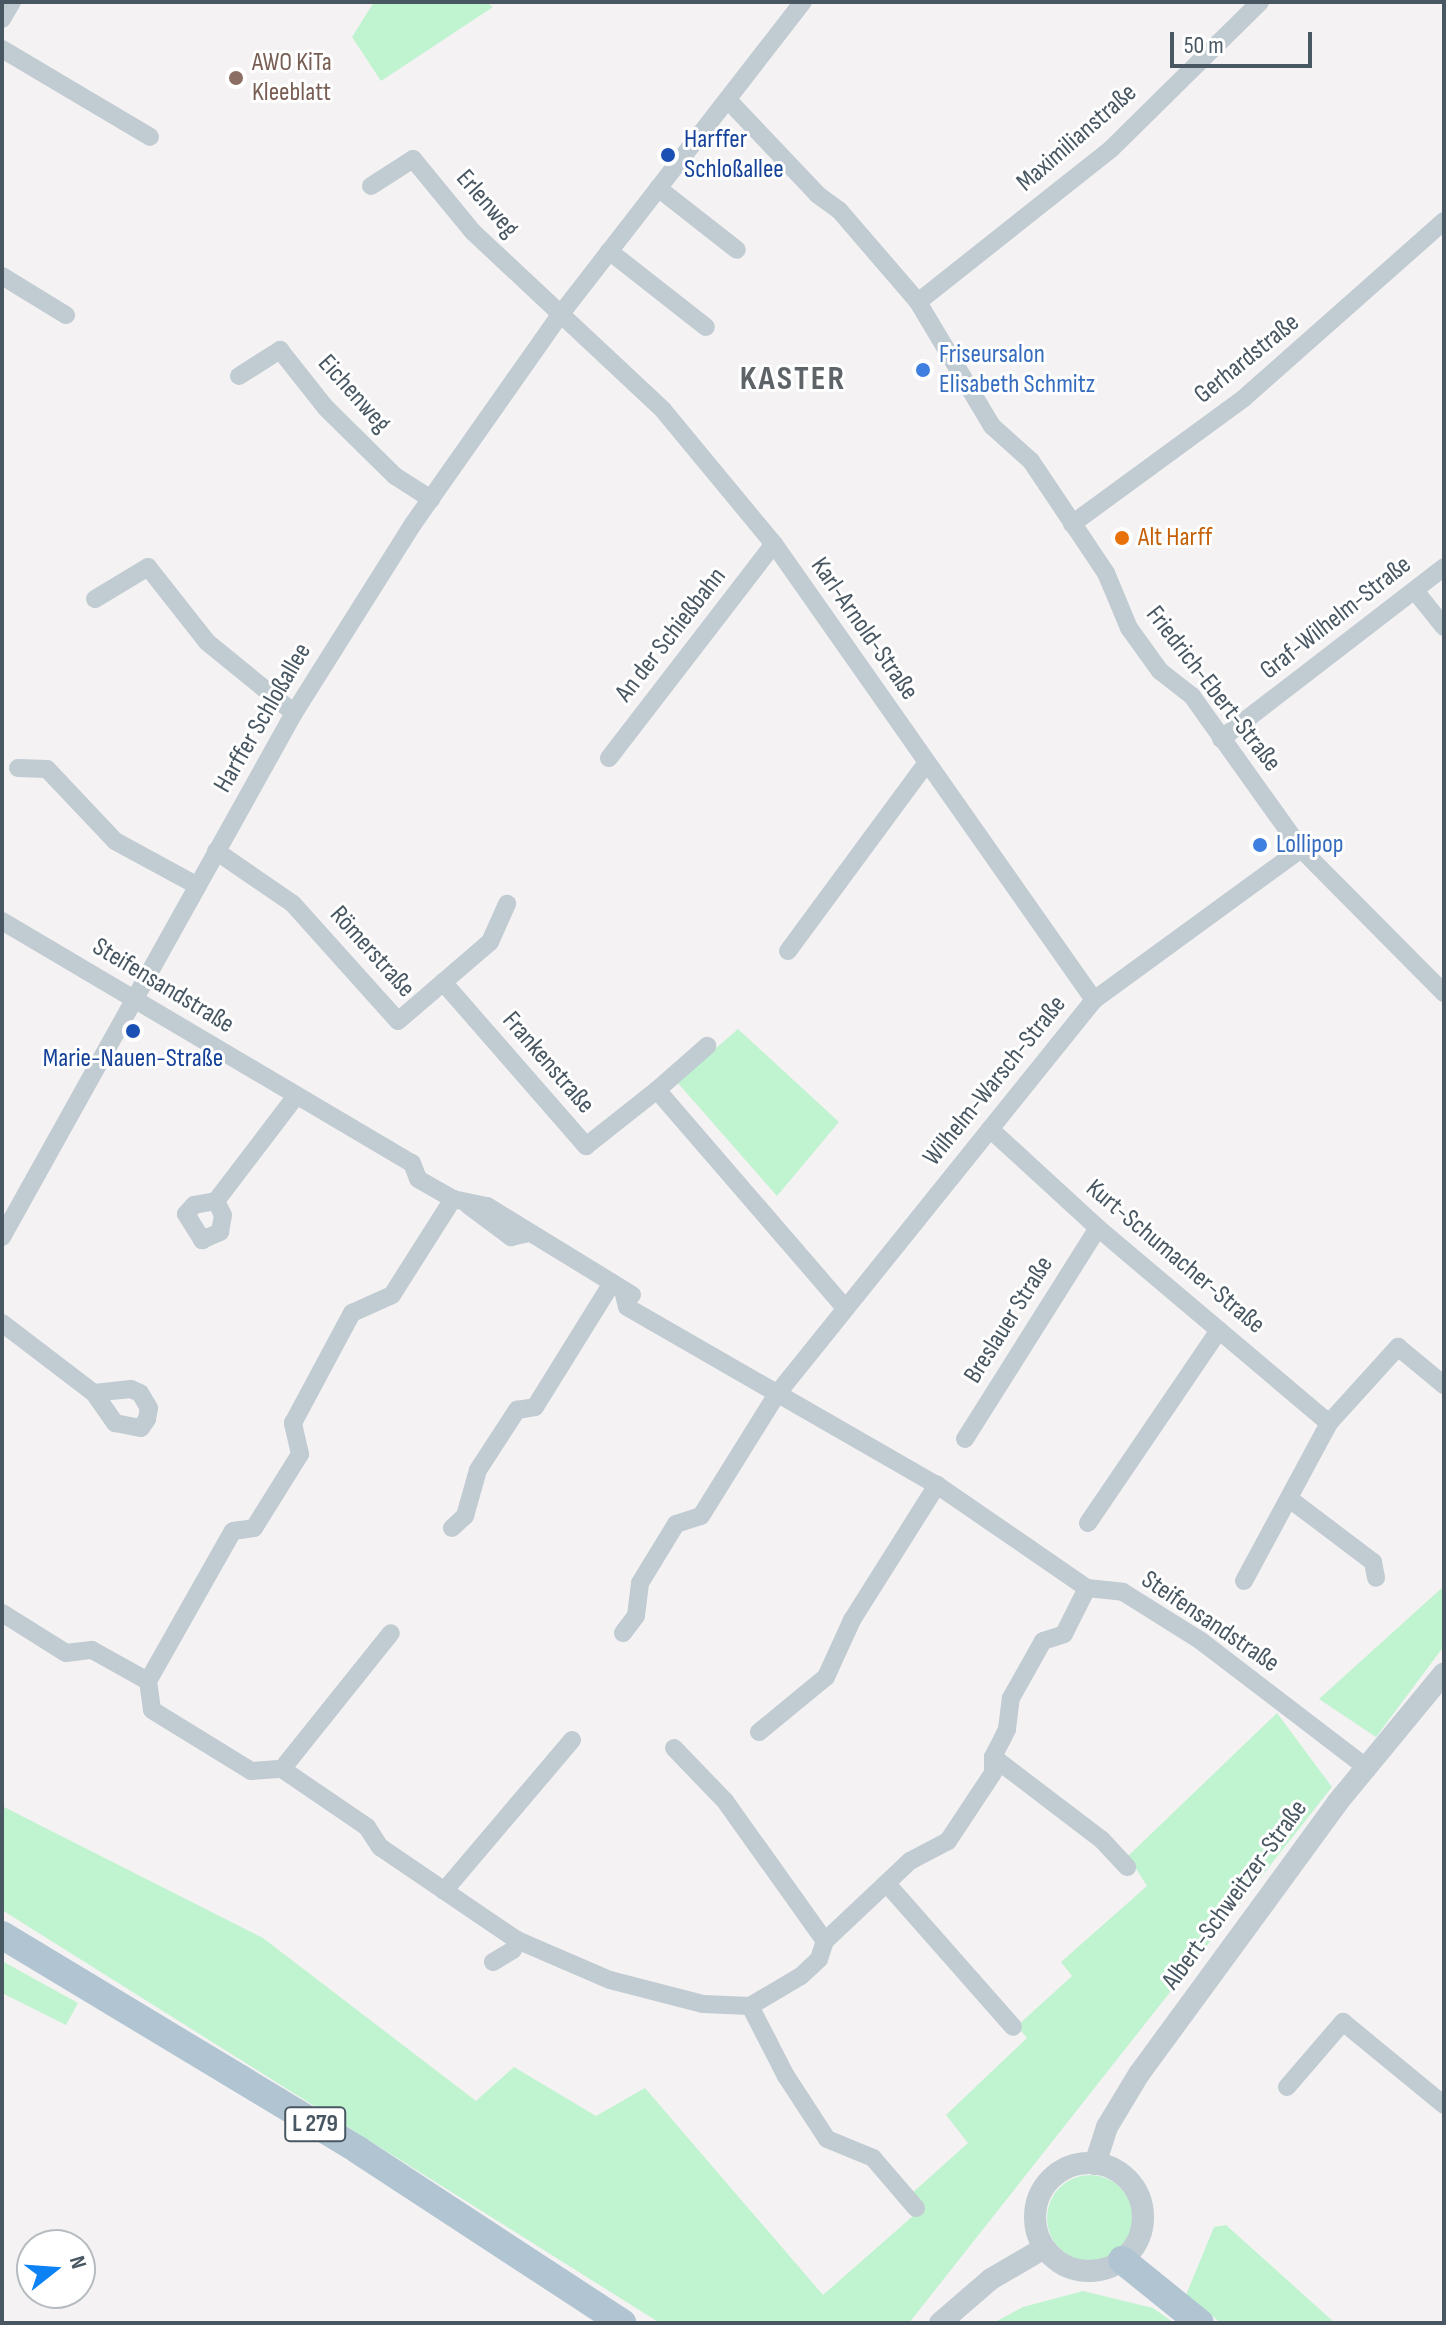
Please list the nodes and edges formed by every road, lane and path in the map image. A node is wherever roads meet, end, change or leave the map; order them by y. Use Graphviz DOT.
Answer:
graph roads {
  1 [pos="12,2"];
  2 [pos="1260,2"];
  3 [pos="797,4"];
  4 [pos="2,19"];
  5 [pos="2,49"];
  6 [pos="728,100"];
  7 [pos="150,137"];
  8 [pos="371,186"];
  9 [pos="658,188"];
  10 [pos="1444,221"];
  11 [pos="737,250"];
  12 [pos="609,251"];
  13 [pos="2,276"];
  14 [pos="918,302"];
  15 [pos="66,315"];
  16 [pos="560,315"];
  17 [pos="706,327"];
  18 [pos="239,376"];
  19 [pos="431,499"];
  20 [pos="1072,524"];
  21 [pos="774,544"];
  22 [pos="1444,567"];
  23 [pos="1416,592"];
  24 [pos="95,599"];
  25 [pos="1444,627"];
  26 [pos="294,713"];
  27 [pos="1221,739"];
  28 [pos="609,758"];
  29 [pos="926,764"];
  30 [pos="18,768"];
  31 [pos="1301,849"];
  32 [pos="216,851"];
  33 [pos="198,886"];
  34 [pos="507,904"];
  35 [pos="2,921"];
  36 [pos="788,951"];
  37 [pos="443,982"];
  38 [pos="1444,993"];
  39 [pos="134,998"];
  40 [pos="1094,1000"];
  41 [pos="707,1046"];
  42 [pos="657,1090"];
  43 [pos="296,1096"];
  44 [pos="990,1129"];
  45 [pos="216,1201"];
  46 [pos="460,1202"];
  47 [pos="1098,1228"];
  48 [pos="2,1237"];
  49 [pos="617,1287"];
  50 [pos="845,1308"];
  51 [pos="2,1323"];
  52 [pos="1219,1330"];
  53 [pos="1444,1385"];
  54 [pos="94,1393"];
  55 [pos="777,1394"];
  56 [pos="1329,1423"];
  57 [pos="965,1439"];
  58 [pos="937,1485"];
  59 [pos="1291,1500"];
  60 [pos="1088,1523"];
  61 [pos="452,1528"];
  62 [pos="1376,1578"];
  63 [pos="1244,1581"];
  64 [pos="1087,1588"];
  65 [pos="2,1613"];
  66 [pos="391,1633"];
  67 [pos="623,1633"];
  68 [pos="1444,1673"];
  69 [pos="148,1681"];
  70 [pos="759,1732"];
  71 [pos="572,1740"];
  72 [pos="674,1748"];
  73 [pos="993,1757"];
  74 [pos="1366,1767"];
  75 [pos="282,1769"];
  76 [pos="1127,1867"];
  77 [pos="888,1885"];
  78 [pos="444,1891"];
  79 [pos="2,1935"];
  80 [pos="517,1940"];
  81 [pos="825,1941"];
  82 [pos="493,1962"];
  83 [pos="750,2006"];
  84 [pos="1013,2027"];
  85 [pos="1287,2087"];
  86 [pos="1444,2105"];
  87 [pos="1095,2164"];
  88 [pos="916,2208"];
  89 [pos="1044,2248"];
  90 [pos="1122,2260"];
  91 [pos="622,2323"];
  92 [pos="940,2323"];
  93 [pos="1200,2323"];
  1 -- 4 [label="street"];
  2 -- 14 [label="street, Maximilianstraße"];
  3 -- 6 [label="street, Harffer Schloßallee"];
  5 -- 7 [label="street"];
  6 -- 9 [label="street, Harffer Schloßallee"];
  6 -- 14 [label="street, Friedrich-Ebert-Straße"];
  8 -- 16 [label="street, Erlenweg"];
  9 -- 11 [label="street"];
  9 -- 12 [label="street, Harffer Schloßallee"];
  10 -- 20 [label="street, Gerhardstraße"];
  12 -- 16 [label="street, Harffer Schloßallee"];
  12 -- 17 [label="street"];
  13 -- 15 [label="street"];
  14 -- 20 [label="street, Friedrich-Ebert-Straße"];
  16 -- 19 [label="street, Harffer Schloßallee"];
  16 -- 21 [label="street, Karl-Arnold-Straße"];
  18 -- 19 [label="street, Eichenweg"];
  19 -- 26 [label="street, Harffer Schloßallee"];
  20 -- 27 [label="street, Friedrich-Ebert-Straße"];
  21 -- 28 [label="street, An der Schießbahn"];
  21 -- 29 [label="street, Karl-Arnold-Straße"];
  22 -- 23 [label="street, Graf-Wilhelm-Straße"];
  23 -- 25 [label="street"];
  23 -- 27 [label="street, Graf-Wilhelm-Straße"];
  24 -- 26 [label="street"];
  26 -- 32 [label="street, Harffer Schloßallee"];
  27 -- 31 [label="street, Friedrich-Ebert-Straße"];
  29 -- 36 [label="street"];
  29 -- 40 [label="street, Karl-Arnold-Straße"];
  30 -- 33 [label="street"];
  31 -- 38 [label="street, Friedrich-Ebert-Straße"];
  31 -- 40 [label="street, Wilhelm-Warsch-Straße"];
  32 -- 33 [label="street, Harffer Schloßallee"];
  32 -- 37 [label="street, Römerstraße"];
  33 -- 39 [label="street, Harffer Schloßallee"];
  34 -- 37 [label="street, Römerstraße"];
  35 -- 39 [label="street, Steifensandstraße"];
  37 -- 42 [label="street, Frankenstraße"];
  39 -- 43 [label="street, Steifensandstraße"];
  39 -- 48 [label="street, Harffer Schloßallee"];
  40 -- 44 [label="street, Wilhelm-Warsch-Straße"];
  41 -- 42 [label="street, Frankenstraße"];
  42 -- 50 [label="street"];
  43 -- 45 [label="street"];
  43 -- 46 [label="street, Steifensandstraße"];
  44 -- 47 [label="street, Kurt-Schumacher-Straße"];
  44 -- 50 [label="street, Wilhelm-Warsch-Straße"];
  46 -- 49 [label="street, Steifensandstraße"];
  46 -- 69 [label="street"];
  47 -- 52 [label="street, Kurt-Schumacher-Straße"];
  47 -- 57 [label="street, Breslauer Straße"];
  49 -- 55 [label="street, Steifensandstraße"];
  49 -- 61 [label="street"];
  50 -- 55 [label="street, Wilhelm-Warsch-Straße"];
  51 -- 54 [label="street"];
  52 -- 56 [label="street, Kurt-Schumacher-Straße"];
  52 -- 60 [label="street"];
  53 -- 56 [label="street"];
  55 -- 58 [label="street, Steifensandstraße"];
  55 -- 67 [label="street"];
  56 -- 59 [label="street"];
  58 -- 64 [label="street, Steifensandstraße"];
  58 -- 70 [label="street"];
  59 -- 62 [label="street"];
  59 -- 63 [label="street"];
  64 -- 73 [label="street"];
  64 -- 74 [label="street, Steifensandstraße"];
  65 -- 69 [label="street"];
  66 -- 75 [label="street"];
  68 -- 74 [label="street, Albert-Schweitzer-Straße"];
  69 -- 75 [label="street"];
  71 -- 78 [label="street"];
  72 -- 81 [label="street"];
  73 -- 76 [label="street"];
  73 -- 77 [label="street"];
  74 -- 87 [label="street, Albert-Schweitzer-Straße"];
  75 -- 78 [label="street"];
  77 -- 81 [label="street"];
  77 -- 84 [label="street"];
  78 -- 80 [label="street"];
  79 -- 91 [label="main road, L 279"];
  80 -- 82 [label="street"];
  80 -- 83 [label="street"];
  81 -- 83 [label="street"];
  83 -- 88 [label="street"];
  85 -- 86 [label="street"];
  87 -- 89 [label="street"];
  87 -- 90 [label="street"];
  89 -- 90 [label="street"];
  89 -- 92 [label="street"];
  90 -- 93 [label="main road"];
}
